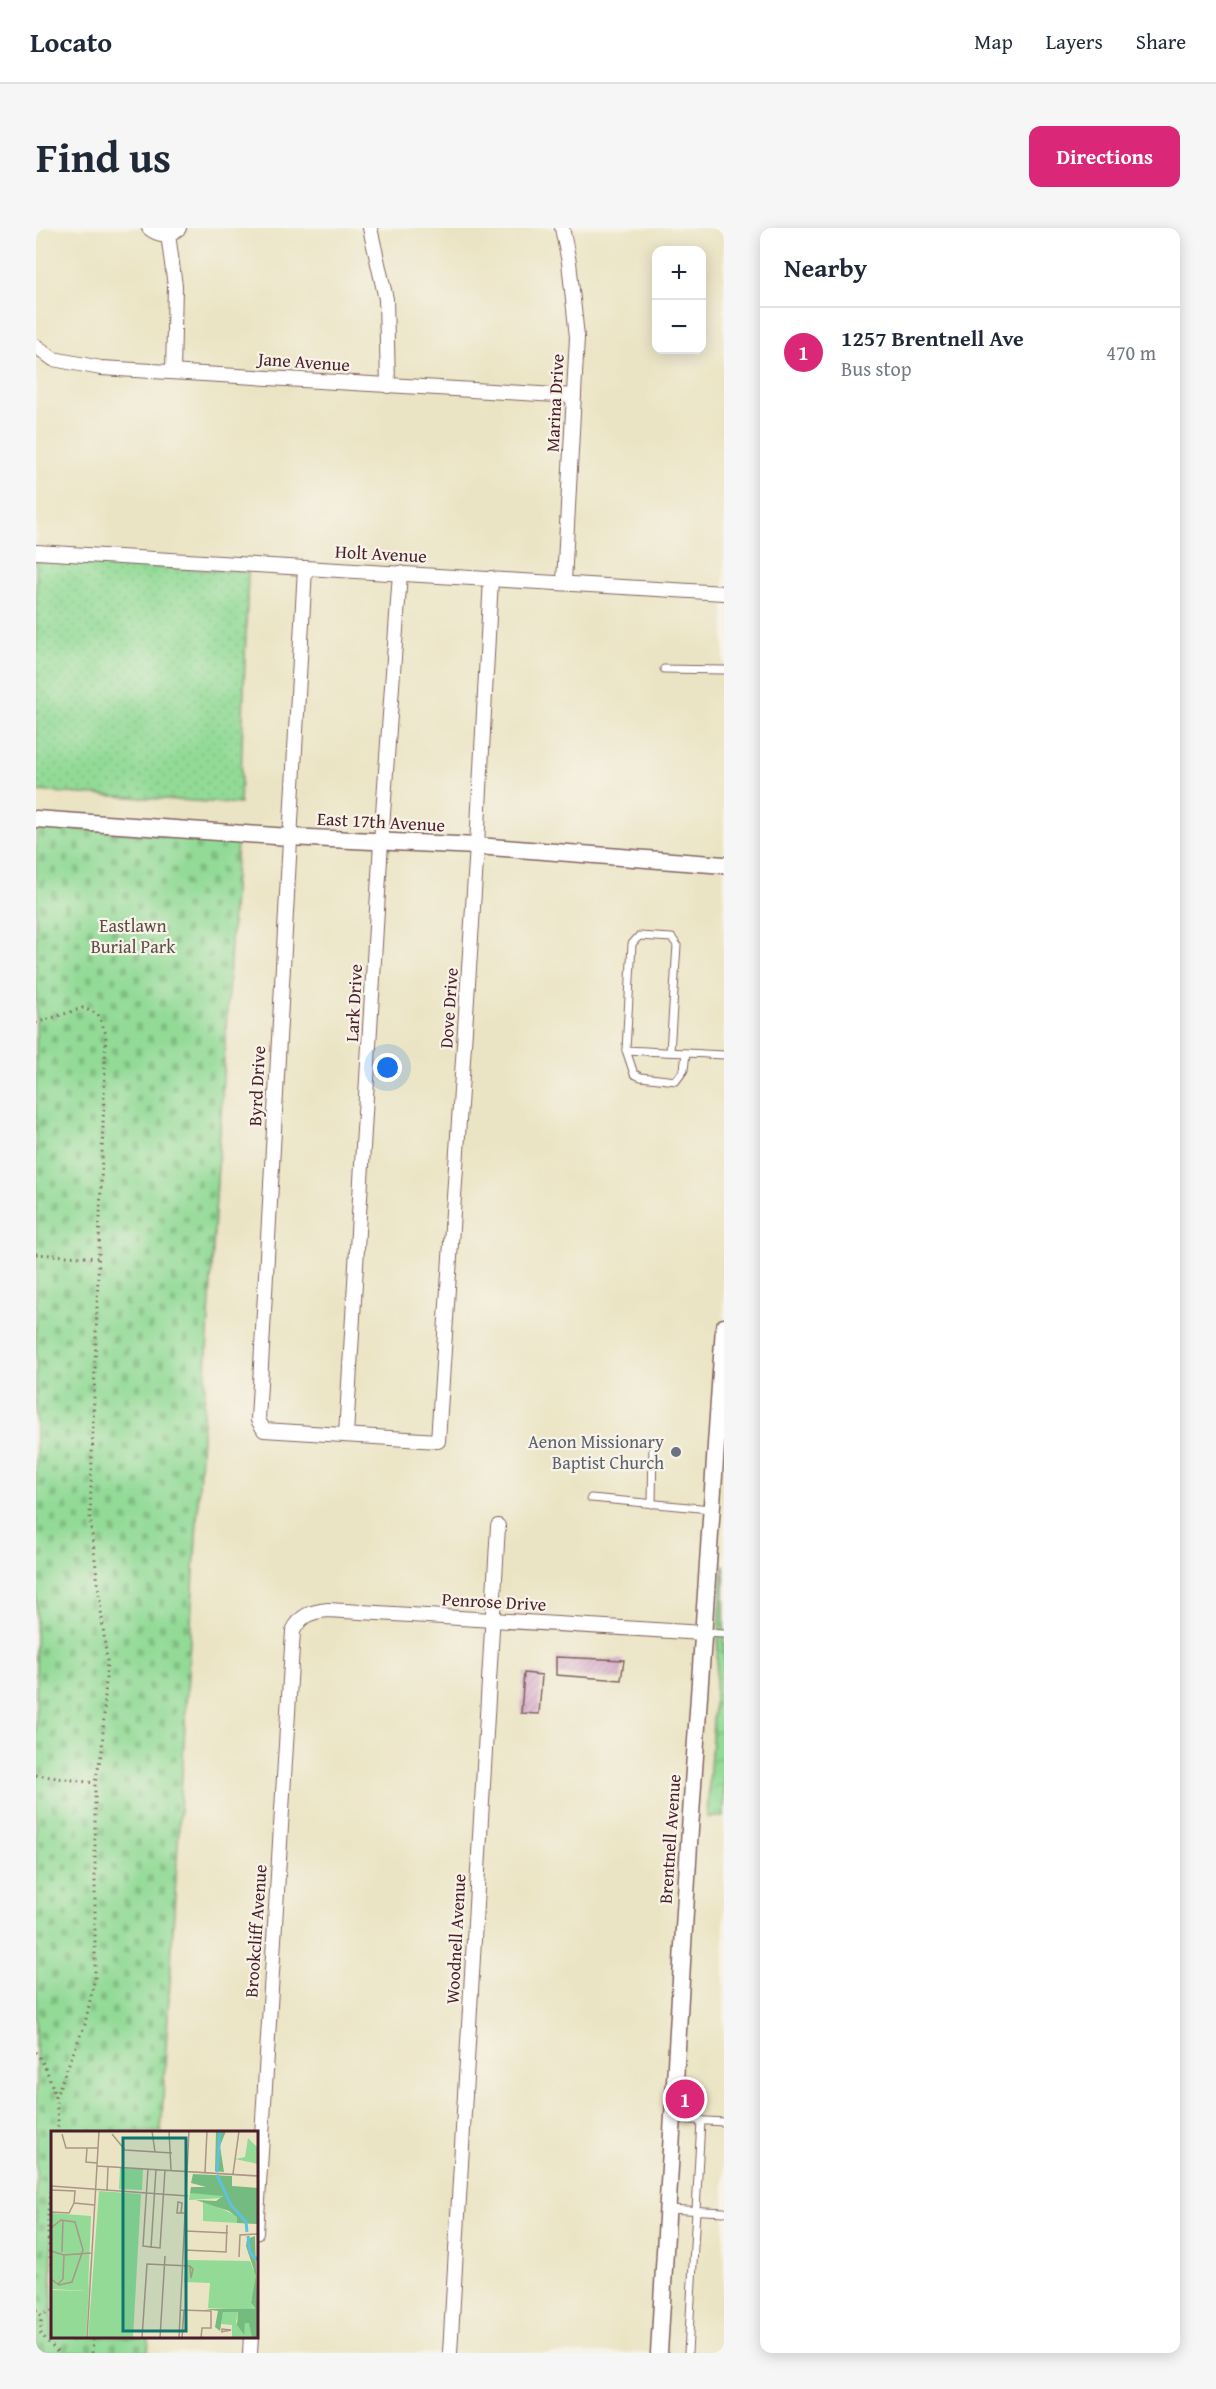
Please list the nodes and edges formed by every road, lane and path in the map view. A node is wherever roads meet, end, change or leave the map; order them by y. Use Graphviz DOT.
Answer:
graph roads {
  1 [pos="149,228"];
  2 [pos="370,228"];
  3 [pos="562,228"];
  4 [pos="173,231"];
  5 [pos="36,346"];
  6 [pos="173,372"];
  7 [pos="388,386"];
  8 [pos="574,396"];
  9 [pos="36,552"];
  10 [pos="305,567"];
  11 [pos="400,573"];
  12 [pos="491,578"];
  13 [pos="564,582"];
  14 [pos="724,593"];
  15 [pos="664,669"];
  16 [pos="724,670"];
  17 [pos="36,819"];
  18 [pos="289,837"];
  19 [pos="381,842"];
  20 [pos="477,846"];
  21 [pos="724,865"];
  22 [pos="36,1023"];
  23 [pos="626,1050"];
  24 [pos="670,1052"];
  25 [pos="686,1053"];
  26 [pos="724,1055"];
  27 [pos="36,1254"];
  28 [pos="98,1258"];
  29 [pos="724,1328"];
  30 [pos="346,1435"];
  31 [pos="438,1441"];
  32 [pos="653,1443"];
  33 [pos="720,1464"];
  34 [pos="591,1498"];
  35 [pos="652,1504"];
  36 [pos="712,1509"];
  37 [pos="498,1526"];
  38 [pos="492,1621"];
  39 [pos="293,1631"];
  40 [pos="703,1633"];
  41 [pos="724,1634"];
  42 [pos="36,1775"];
  43 [pos="95,1783"];
  44 [pos="36,2052"];
  45 [pos="55,2098"];
  46 [pos="673,2119"];
  47 [pos="701,2121"];
  48 [pos="724,2122"];
  49 [pos="58,2131"];
  50 [pos="51,2185"];
  51 [pos="258,2200"];
  52 [pos="668,2209"];
  53 [pos="696,2210"];
  54 [pos="724,2212"];
  55 [pos="51,2263"];
  56 [pos="36,2310"];
  57 [pos="51,2311"];
  58 [pos="41,2314"];
  59 [pos="93,2338"];
  60 [pos="251,2338"];
  61 [pos="58,2353"];
  62 [pos="92,2353"];
  63 [pos="250,2353"];
  64 [pos="450,2353"];
  65 [pos="659,2353"];
  66 [pos="688,2353"];
  1 -- 4 [label="street"];
  2 -- 7 [label="street"];
  3 -- 8 [label="street, Marina Drive"];
  4 -- 6 [label="street"];
  5 -- 6 [label="street, Jane Avenue"];
  6 -- 7 [label="street, Jane Avenue"];
  7 -- 8 [label="street, Jane Avenue"];
  8 -- 13 [label="street, Marina Drive"];
  9 -- 10 [label="street, Holt Avenue"];
  10 -- 11 [label="street, Holt Avenue"];
  10 -- 18 [label="street, Byrd Drive"];
  11 -- 12 [label="street, Holt Avenue"];
  11 -- 19 [label="street, Lark Drive"];
  12 -- 13 [label="street, Holt Avenue"];
  12 -- 20 [label="street, Dove Drive"];
  13 -- 14 [label="street, Holt Avenue"];
  15 -- 16 [label="lane"];
  17 -- 18 [label="street, East 17th Avenue"];
  18 -- 19 [label="street, East 17th Avenue"];
  18 -- 30 [label="street, Byrd Drive"];
  19 -- 20 [label="street, East 17th Avenue"];
  19 -- 30 [label="street, Lark Drive"];
  20 -- 21 [label="street, East 17th Avenue"];
  20 -- 31 [label="street, Dove Drive"];
  22 -- 28 [label="path"];
  23 -- 24 [label="lane"];
  23 -- 24 [label="lane"];
  23 -- 25 [label="lane"];
  24 -- 25 [label="lane"];
  25 -- 26 [label="lane"];
  27 -- 28 [label="path"];
  28 -- 43 [label="path"];
  29 -- 33 [label="street, Brentnell Avenue"];
  30 -- 31 [label="street, Byrd Drive"];
  32 -- 35 [label="lane"];
  33 -- 36 [label="street, Brentnell Avenue"];
  34 -- 35 [label="lane"];
  35 -- 36 [label="lane"];
  36 -- 40 [label="street, Brentnell Avenue"];
  37 -- 38 [label="street, Woodnell Avenue"];
  38 -- 39 [label="street, Penrose Drive"];
  38 -- 40 [label="street, Penrose Drive"];
  38 -- 64 [label="street, Woodnell Avenue"];
  39 -- 51 [label="street, Brookcliff Avenue"];
  40 -- 41 [label="lane"];
  40 -- 46 [label="street, Brentnell Avenue"];
  42 -- 43 [label="path"];
  43 -- 45 [label="path"];
  44 -- 45 [label="path"];
  45 -- 49 [label="path"];
  46 -- 47 [label="lane"];
  46 -- 52 [label="street, Brentnell Avenue"];
  47 -- 48 [label="lane"];
  47 -- 53 [label="lane"];
  50 -- 55 [label="path"];
  52 -- 53 [label="lane"];
  52 -- 65 [label="street, Brentnell Avenue"];
  53 -- 54 [label="lane"];
  53 -- 66 [label="lane"];
  56 -- 58 [label="path"];
  57 -- 58 [label="path"];
  58 -- 61 [label="path"];
  59 -- 62 [label="path"];
  60 -- 63 [label="street"];
}
